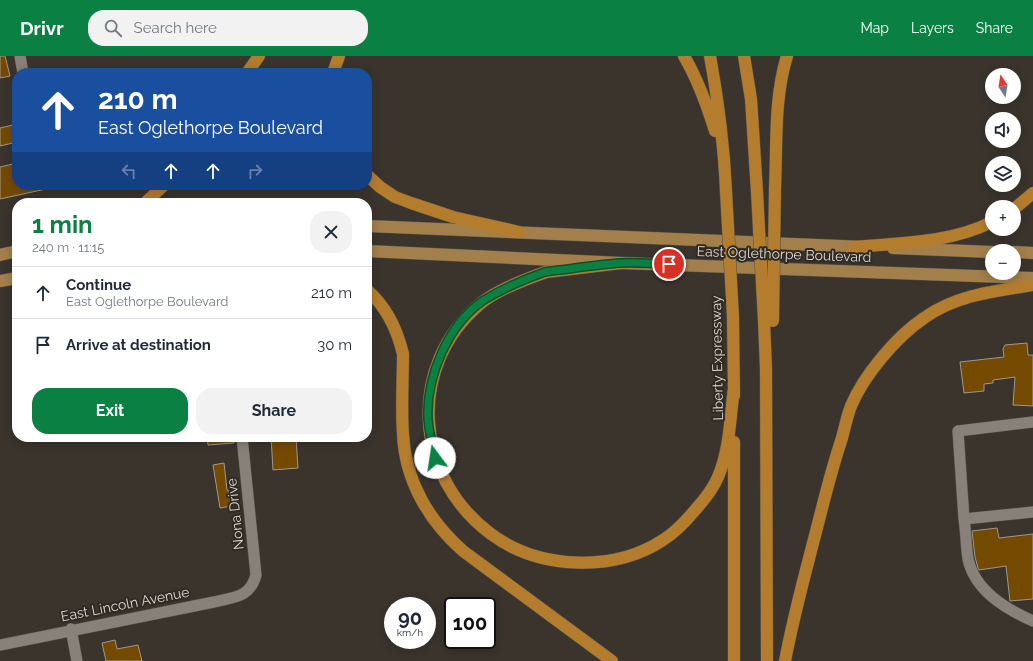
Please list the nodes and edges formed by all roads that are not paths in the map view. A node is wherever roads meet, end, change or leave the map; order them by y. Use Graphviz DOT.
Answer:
graph roads {
  1 [pos="20,56"];
  2 [pos="259,56"];
  3 [pos="338,56"];
  4 [pos="684,56"];
  5 [pos="710,56"];
  6 [pos="744,56"];
  7 [pos="787,56"];
  8 [pos="22,68"];
  9 [pos="251,68"];
  10 [pos="334,68"];
  11 [pos="725,167"];
  12 [pos="372,180"];
  13 [pos="159,190"];
  14 [pos="1033,193"];
  15 [pos="150,198"];
  16 [pos="1021,203"];
  17 [pos="985,225"];
  18 [pos="372,226"];
  19 [pos="519,232"];
  20 [pos="854,247"];
  21 [pos="12,252"];
  22 [pos="372,252"];
  23 [pos="985,252"];
  24 [pos="1021,252"];
  25 [pos="1033,253"];
  26 [pos="0,255"];
  27 [pos="621,263"];
  28 [pos="1033,278"];
  29 [pos="12,279"];
  30 [pos="0,281"];
  31 [pos="1033,285"];
  32 [pos="372,295"];
  33 [pos="768,321"];
  34 [pos="734,388"];
  35 [pos="1033,422"];
  36 [pos="243,442"];
  37 [pos="1033,512"];
  38 [pos="964,519"];
  39 [pos="252,586"];
  40 [pos="1033,621"];
  41 [pos="71,629"];
  42 [pos="0,644"];
  43 [pos="77,661"];
  44 [pos="612,661"];
  45 [pos="734,661"];
  46 [pos="767,661"];
  47 [pos="785,661"];
  1 -- 8 [label="street"];
  2 -- 9 [label="highway"];
  3 -- 10 [label="highway"];
  4 -- 11 [label="highway"];
  5 -- 11 [label="highway, Liberty Expressway"];
  6 -- 33 [label="highway, bridge"];
  7 -- 33 [label="highway, bridge"];
  11 -- 34 [label="highway, Liberty Expressway, bridge"];
  12 -- 19 [label="highway"];
  13 -- 15 [label="highway"];
  14 -- 16 [label="highway"];
  17 -- 20 [label="highway"];
  18 -- 19 [label="main road, East Oglethorpe Boulevard"];
  19 -- 20 [label="main road, East Oglethorpe Boulevard"];
  20 -- 23 [label="main road, East Oglethorpe Boulevard"];
  21 -- 26 [label="main road"];
  22 -- 27 [label="main road, East Oglethorpe Boulevard"];
  24 -- 25 [label="main road"];
  27 -- 28 [label="main road, East Oglethorpe Boulevard"];
  27 -- 34 [label="highway"];
  29 -- 30 [label="main road"];
  31 -- 47 [label="highway"];
  32 -- 44 [label="highway"];
  33 -- 46 [label="highway"];
  34 -- 45 [label="highway, Liberty Expressway"];
  35 -- 38 [label="street"];
  36 -- 39 [label="street, Nona Drive"];
  37 -- 38 [label="street"];
  38 -- 40 [label="street"];
  39 -- 41 [label="street, East Lincoln Avenue"];
  41 -- 42 [label="street, East Lincoln Avenue"];
  41 -- 43 [label="street"];
}
